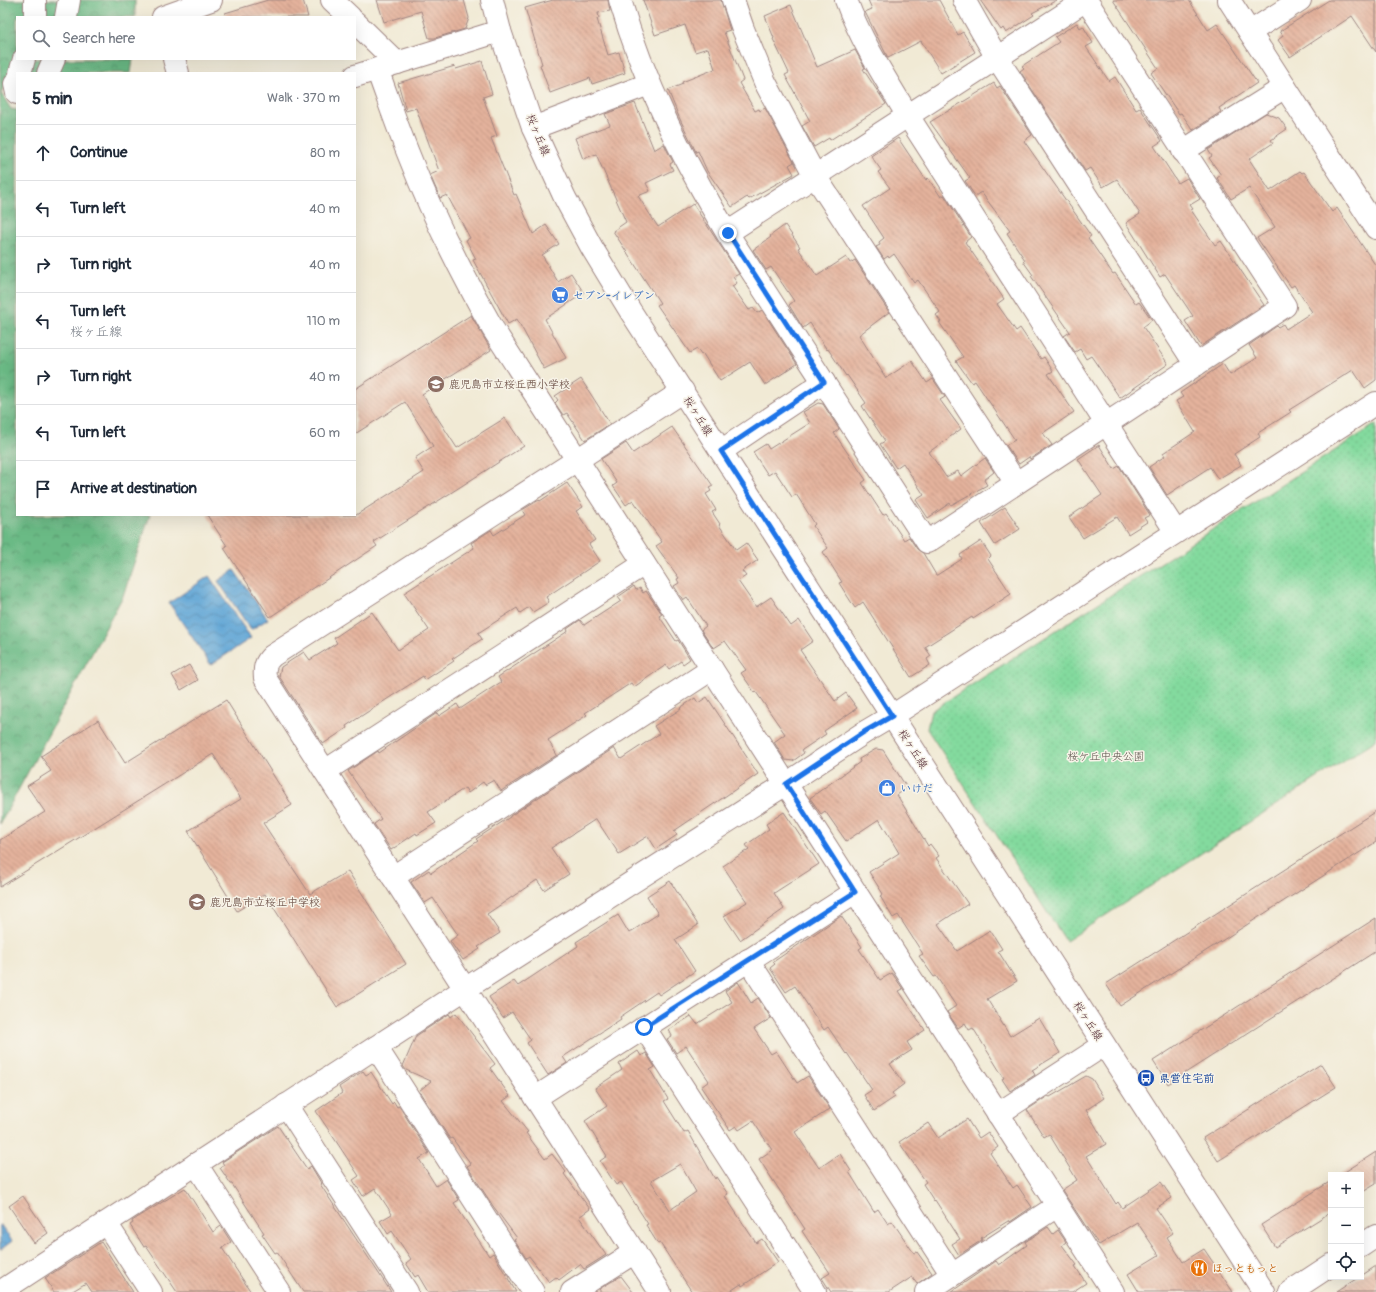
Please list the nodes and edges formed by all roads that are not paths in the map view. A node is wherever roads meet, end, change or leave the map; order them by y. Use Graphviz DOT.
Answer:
graph roads {
  1 [pos="35,0"];
  2 [pos="69,0"];
  3 [pos="211,0"];
  4 [pos="332,0"];
  5 [pos="492,0"];
  6 [pos="620,0"];
  7 [pos="733,0"];
  8 [pos="846,0"];
  9 [pos="964,0"];
  10 [pos="1229,0"];
  11 [pos="1300,0"];
  12 [pos="35,16"];
  13 [pos="66,16"];
  14 [pos="166,16"];
  15 [pos="349,16"];
  16 [pos="356,23"];
  17 [pos="500,31"];
  18 [pos="1250,32"];
  19 [pos="997,58"];
  20 [pos="24,60"];
  21 [pos="54,60"];
  22 [pos="174,60"];
  23 [pos="387,66"];
  24 [pos="20,72"];
  25 [pos="48,72"];
  26 [pos="178,72"];
  27 [pos="356,76"];
  28 [pos="649,84"];
  29 [pos="1285,87"];
  30 [pos="908,116"];
  31 [pos="534,128"];
  32 [pos="1183,151"];
  33 [pos="815,176"];
  34 [pos="1376,228"];
  35 [pos="728,233"];
  36 [pos="1196,365"];
  37 [pos="824,382"];
  38 [pos="683,391"];
  39 [pos="1376,403"];
  40 [pos="1106,424"];
  41 [pos="721,451"];
  42 [pos="577,460"];
  43 [pos="1016,483"];
  44 [pos="1176,532"];
  45 [pos="644,564"];
  46 [pos="712,669"];
  47 [pos="892,716"];
  48 [pos="325,771"];
  49 [pos="786,784"];
  50 [pos="393,877"];
  51 [pos="855,892"];
  52 [pos="748,960"];
  53 [pos="465,989"];
  54 [pos="644,1027"];
  55 [pos="1104,1045"];
  56 [pos="376,1047"];
  57 [pos="535,1098"];
  58 [pos="286,1105"];
  59 [pos="998,1114"];
  60 [pos="196,1164"];
  61 [pos="1057,1206"];
  62 [pos="106,1223"];
  63 [pos="1376,1236"];
  64 [pos="1364,1244"];
  65 [pos="635,1252"];
  66 [pos="1328,1268"];
  67 [pos="952,1275"];
  68 [pos="13,1288"];
  69 [pos="151,1292"];
  70 [pos="279,1292"];
  71 [pos="407,1292"];
  72 [pos="534,1292"];
  73 [pos="572,1292"];
  74 [pos="660,1292"];
  75 [pos="815,1292"];
  76 [pos="926,1292"];
  77 [pos="1113,1292"];
  78 [pos="1264,1292"];
  79 [pos="1290,1292"];
  1 -- 12 [label="street"];
  2 -- 13 [label="street"];
  3 -- 14 [label="street"];
  4 -- 15 [label="street"];
  5 -- 17 [label="street, 桜ヶ丘線"];
  6 -- 28 [label="street"];
  7 -- 33 [label="street"];
  8 -- 30 [label="street"];
  9 -- 19 [label="street"];
  10 -- 18 [label="street"];
  11 -- 18 [label="street"];
  16 -- 23 [label="street"];
  17 -- 23 [label="street"];
  17 -- 31 [label="street, 桜ヶ丘線"];
  18 -- 29 [label="street"];
  19 -- 30 [label="street"];
  19 -- 32 [label="street"];
  19 -- 36 [label="street"];
  20 -- 24 [label="street"];
  21 -- 25 [label="street"];
  22 -- 26 [label="street"];
  23 -- 27 [label="street"];
  23 -- 42 [label="street"];
  28 -- 31 [label="street"];
  28 -- 35 [label="street"];
  29 -- 32 [label="street"];
  29 -- 34 [label="street"];
  30 -- 33 [label="street"];
  30 -- 40 [label="street"];
  31 -- 38 [label="street, 桜ヶ丘線"];
  32 -- 36 [label="street"];
  33 -- 35 [label="street"];
  33 -- 43 [label="street"];
  35 -- 37 [label="street"];
  36 -- 40 [label="street"];
  37 -- 41 [label="street"];
  37 -- 43 [label="street"];
  38 -- 41 [label="street, 桜ヶ丘線"];
  38 -- 42 [label="street"];
  39 -- 44 [label="street"];
  40 -- 43 [label="street"];
  40 -- 44 [label="street"];
  41 -- 47 [label="street, 桜ヶ丘線"];
  42 -- 45 [label="street"];
  42 -- 48 [label="street"];
  44 -- 47 [label="street"];
  45 -- 46 [label="street"];
  45 -- 48 [label="street"];
  46 -- 49 [label="street"];
  46 -- 50 [label="street"];
  47 -- 49 [label="street"];
  47 -- 55 [label="street, 桜ヶ丘線"];
  48 -- 50 [label="street"];
  49 -- 51 [label="street"];
  49 -- 53 [label="street"];
  50 -- 53 [label="street"];
  51 -- 52 [label="street"];
  51 -- 59 [label="street"];
  52 -- 54 [label="street"];
  52 -- 67 [label="street"];
  53 -- 56 [label="street"];
  53 -- 57 [label="street"];
  54 -- 57 [label="street"];
  54 -- 75 [label="street"];
  55 -- 59 [label="street"];
  55 -- 78 [label="street, 桜ヶ丘線"];
  56 -- 58 [label="street"];
  56 -- 72 [label="street"];
  57 -- 65 [label="street"];
  58 -- 60 [label="street"];
  58 -- 71 [label="street"];
  59 -- 61 [label="street"];
  60 -- 62 [label="street"];
  60 -- 70 [label="street"];
  61 -- 67 [label="street"];
  61 -- 77 [label="street"];
  62 -- 68 [label="street"];
  62 -- 69 [label="street"];
  63 -- 64 [label="street"];
  65 -- 73 [label="street"];
  65 -- 74 [label="street"];
  66 -- 79 [label="street"];
  67 -- 76 [label="street"];
}
